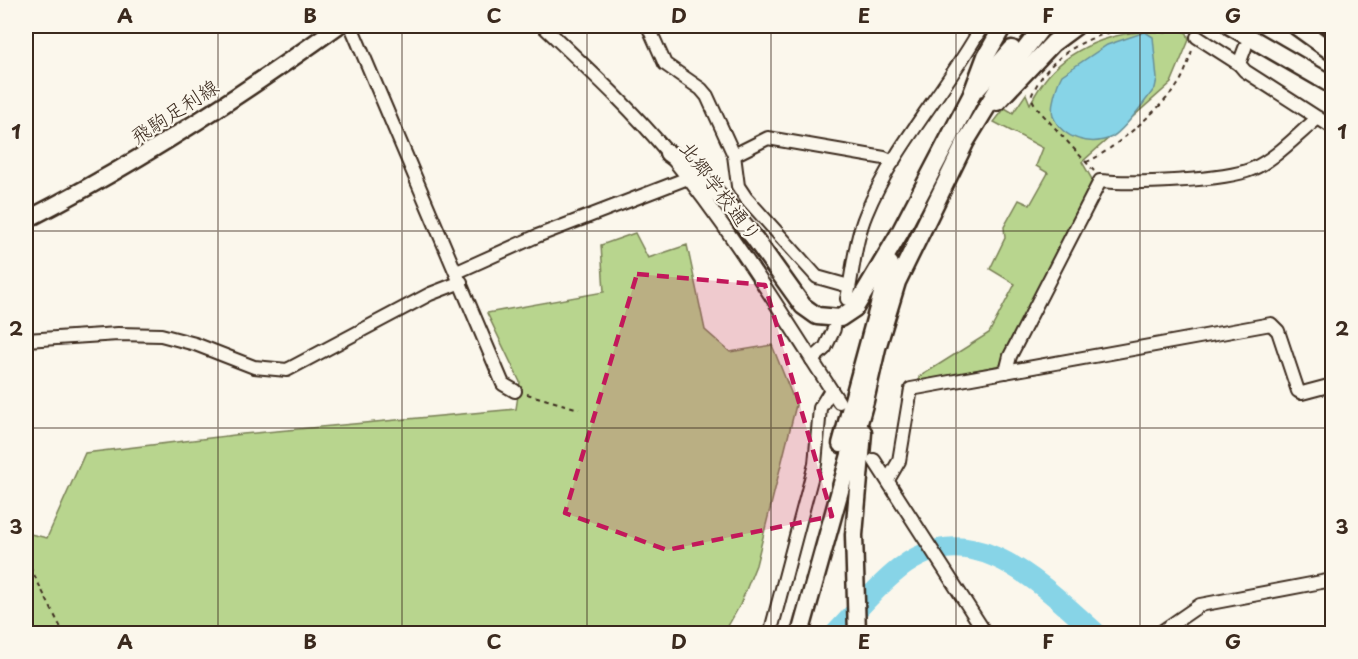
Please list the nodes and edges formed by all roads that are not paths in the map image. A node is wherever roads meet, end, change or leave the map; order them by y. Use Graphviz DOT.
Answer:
graph roads {
  1 [pos="338,26"];
  2 [pos="351,26"];
  3 [pos="543,26"];
  4 [pos="982,26"];
  5 [pos="1003,26"];
  6 [pos="1030,26"];
  7 [pos="1043,26"];
  8 [pos="1076,26"];
  9 [pos="1230,26"];
  10 [pos="1296,26"];
  11 [pos="652,27"];
  12 [pos="1197,37"];
  13 [pos="1245,48"];
  14 [pos="1332,52"];
  15 [pos="1239,64"];
  16 [pos="1332,85"];
  17 [pos="971,96"];
  18 [pos="1318,118"];
  19 [pos="979,120"];
  20 [pos="1332,127"];
  21 [pos="668,153"];
  22 [pos="734,154"];
  23 [pos="893,162"];
  24 [pos="688,178"];
  25 [pos="26,220"];
  26 [pos="900,234"];
  27 [pos="459,277"];
  28 [pos="834,329"];
  29 [pos="26,340"];
  30 [pos="812,360"];
  31 [pos="1006,372"];
  32 [pos="1332,385"];
  33 [pos="831,390"];
  34 [pos="515,391"];
  35 [pos="865,401"];
  36 [pos="839,402"];
  37 [pos="874,460"];
  38 [pos="888,480"];
  39 [pos="1332,580"];
  40 [pos="770,633"];
  41 [pos="790,633"];
  42 [pos="800,633"];
  43 [pos="857,633"];
  44 [pos="986,633"];
  45 [pos="1158,633"];
  1 -- 25 [label="main road, 飛駒足利線"];
  2 -- 27 [label="street"];
  3 -- 21 [label="street, 北郷学校通り"];
  4 -- 23 [label="street"];
  5 -- 17 [label="highway"];
  6 -- 17 [label="highway"];
  7 -- 19 [label="highway"];
  8 -- 19 [label="highway"];
  9 -- 16 [label="highway"];
  10 -- 14 [label="highway"];
  11 -- 22 [label="street"];
  12 -- 15 [label="street"];
  13 -- 15 [label="street"];
  15 -- 18 [label="street"];
  17 -- 26 [label="highway"];
  18 -- 20 [label="street"];
  18 -- 31 [label="street"];
  19 -- 35 [label="highway"];
  21 -- 24 [label="street, 北郷学校通り"];
  21 -- 26 [label="highway"];
  22 -- 23 [label="street"];
  22 -- 23 [label="street"];
  24 -- 27 [label="street"];
  24 -- 30 [label="street, 北郷学校通り"];
  26 -- 41 [label="highway"];
  27 -- 29 [label="street"];
  27 -- 34 [label="street"];
  28 -- 30 [label="street"];
  30 -- 33 [label="street, 北郷学校通り"];
  31 -- 32 [label="street"];
  31 -- 38 [label="street"];
  33 -- 36 [label="street, 北郷学校通り"];
  33 -- 40 [label="street"];
  35 -- 42 [label="highway"];
  35 -- 43 [label="highway"];
  37 -- 38 [label="street"];
  38 -- 44 [label="street"];
  39 -- 45 [label="street"];
}
